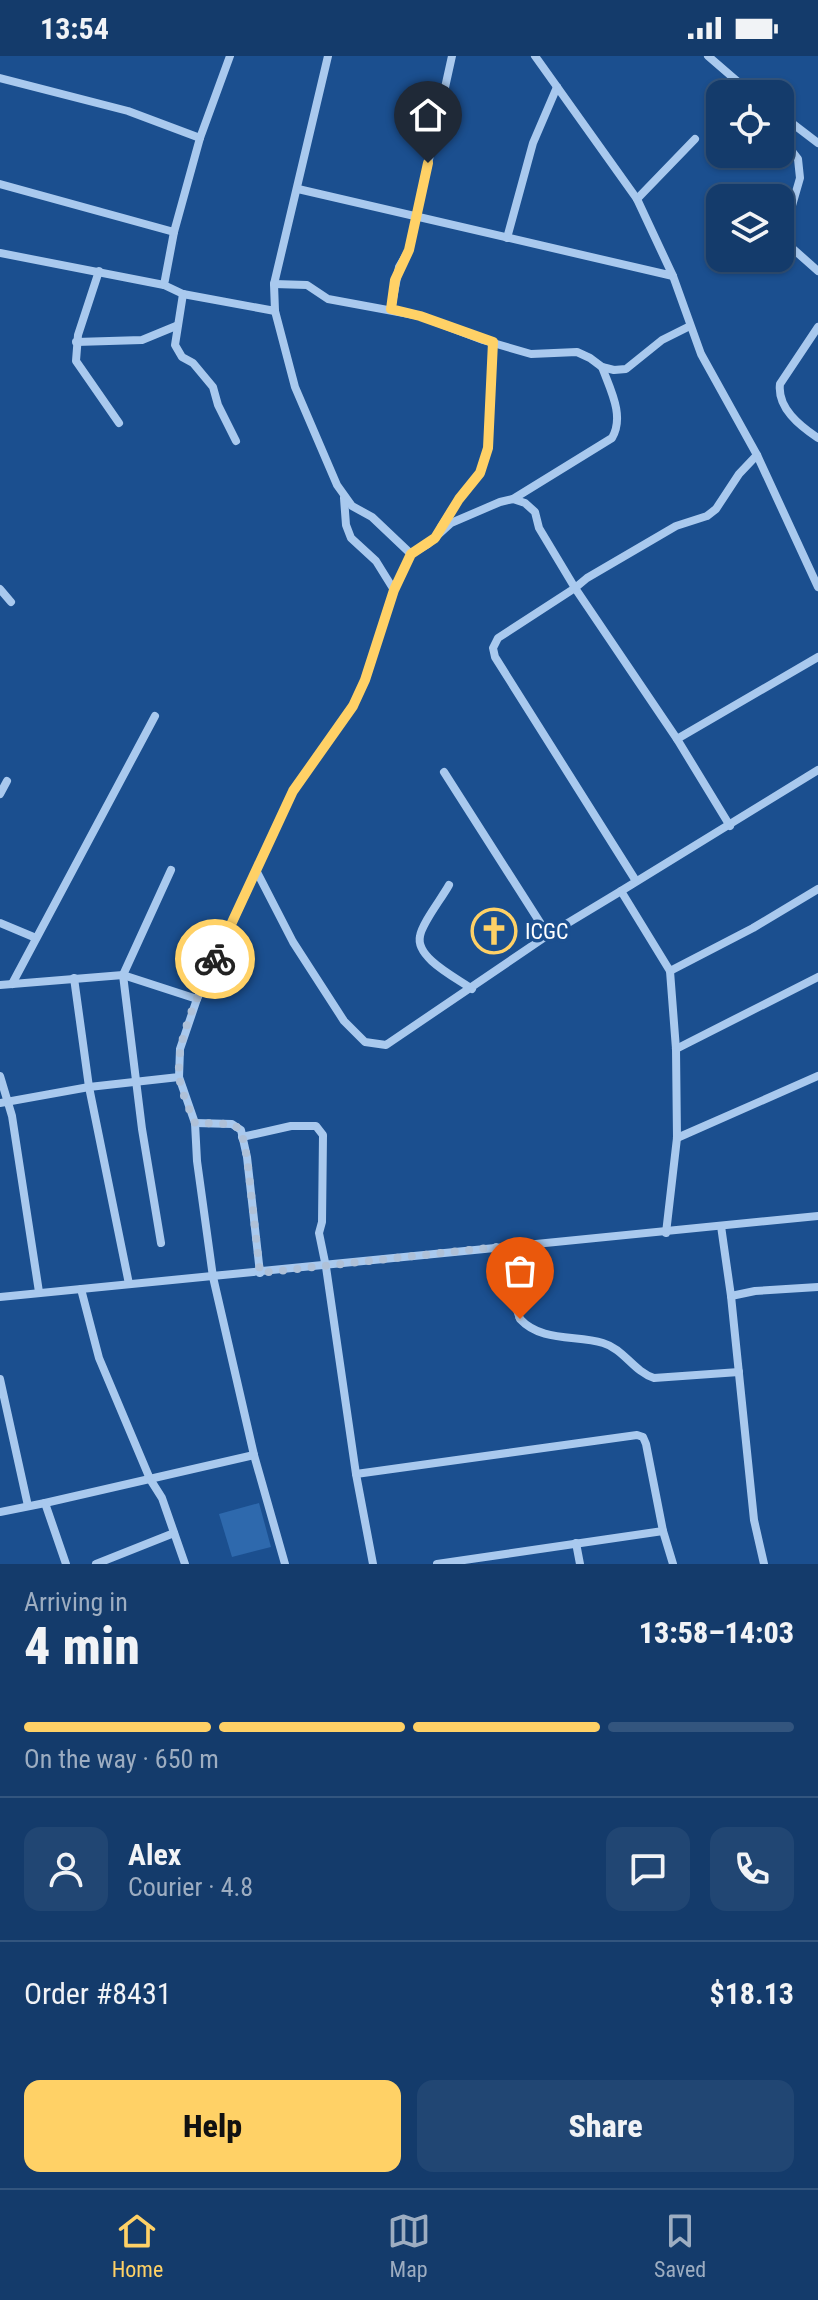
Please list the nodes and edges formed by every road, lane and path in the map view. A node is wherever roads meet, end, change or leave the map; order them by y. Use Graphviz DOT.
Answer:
graph roads {
  1 [pos="230,56"];
  2 [pos="328,56"];
  3 [pos="452,56"];
  4 [pos="535,56"];
  5 [pos="708,56"];
  6 [pos="0,78"];
  7 [pos="736,80"];
  8 [pos="557,87"];
  9 [pos="794,125"];
  10 [pos="200,138"];
  11 [pos="695,139"];
  12 [pos="818,143"];
  13 [pos="794,154"];
  14 [pos="0,184"];
  15 [pos="298,189"];
  16 [pos="637,199"];
  17 [pos="416,216"];
  18 [pos="174,232"];
  19 [pos="507,238"];
  20 [pos="0,253"];
  21 [pos="99,271"];
  22 [pos="818,271"];
  23 [pos="673,276"];
  24 [pos="274,284"];
  25 [pos="164,285"];
  26 [pos="183,294"];
  27 [pos="391,309"];
  28 [pos="275,311"];
  29 [pos="176,326"];
  30 [pos="690,326"];
  31 [pos="818,327"];
  32 [pos="76,342"];
  33 [pos="493,342"];
  34 [pos="602,367"];
  35 [pos="119,423"];
  36 [pos="818,438"];
  37 [pos="236,441"];
  38 [pos="757,455"];
  39 [pos="344,498"];
  40 [pos="513,499"];
  41 [pos="435,538"];
  42 [pos="411,554"];
  43 [pos="814,567"];
  44 [pos="818,587"];
  45 [pos="575,588"];
  46 [pos="0,589"];
  47 [pos="394,590"];
  48 [pos="11,602"];
  49 [pos="818,657"];
  50 [pos="155,716"];
  51 [pos="677,739"];
  52 [pos="818,770"];
  53 [pos="444,772"];
  54 [pos="7,781"];
  55 [pos="0,794"];
  56 [pos="730,826"];
  57 [pos="171,870"];
  58 [pos="257,872"];
  59 [pos="636,881"];
  60 [pos="449,885"];
  61 [pos="818,889"];
  62 [pos="621,891"];
  63 [pos="0,923"];
  64 [pos="548,935"];
  65 [pos="36,938"];
  66 [pos="670,971"];
  67 [pos="123,975"];
  68 [pos="818,977"];
  69 [pos="74,978"];
  70 [pos="12,984"];
  71 [pos="0,985"];
  72 [pos="472,989"];
  73 [pos="197,999"];
  74 [pos="676,1049"];
  75 [pos="0,1076"];
  76 [pos="818,1076"];
  77 [pos="179,1077"];
  78 [pos="137,1081"];
  79 [pos="89,1087"];
  80 [pos="4,1102"];
  81 [pos="195,1123"];
  82 [pos="242,1137"];
  83 [pos="677,1138"];
  84 [pos="818,1216"];
  85 [pos="721,1226"];
  86 [pos="666,1233"];
  87 [pos="161,1243"];
  88 [pos="496,1247"];
  89 [pos="326,1267"];
  90 [pos="260,1273"];
  91 [pos="213,1277"];
  92 [pos="129,1284"];
  93 [pos="818,1287"];
  94 [pos="81,1289"];
  95 [pos="39,1292"];
  96 [pos="731,1296"];
  97 [pos="0,1297"];
  98 [pos="739,1372"];
  99 [pos="0,1379"];
  100 [pos="3,1407"];
  101 [pos="254,1455"];
  102 [pos="356,1474"];
  103 [pos="150,1479"];
  104 [pos="45,1503"];
  105 [pos="28,1506"];
  106 [pos="0,1512"];
  107 [pos="663,1531"];
  108 [pos="174,1533"];
  109 [pos="576,1543"];
  110 [pos="453,1563"];
  111 [pos="66,1564"];
  112 [pos="96,1564"];
  113 [pos="185,1564"];
  114 [pos="285,1564"];
  115 [pos="373,1564"];
  116 [pos="437,1564"];
  117 [pos="580,1564"];
  118 [pos="673,1564"];
  119 [pos="764,1564"];
  1 -- 10 [label="street"];
  2 -- 15 [label="street"];
  3 -- 17 [label="street"];
  4 -- 8 [label="street"];
  5 -- 7 [label="street"];
  6 -- 10 [label="street"];
  8 -- 16 [label="street"];
  8 -- 19 [label="street"];
  9 -- 12 [label="street"];
  10 -- 18 [label="street"];
  11 -- 16 [label="street"];
  13 -- 22 [label="street"];
  14 -- 18 [label="street"];
  15 -- 17 [label="street"];
  15 -- 24 [label="street"];
  16 -- 23 [label="street"];
  17 -- 19 [label="street"];
  17 -- 27 [label="street"];
  18 -- 25 [label="street"];
  19 -- 23 [label="street"];
  20 -- 21 [label="street"];
  21 -- 25 [label="street"];
  21 -- 32 [label="street"];
  23 -- 30 [label="street"];
  24 -- 27 [label="street"];
  24 -- 28 [label="street"];
  25 -- 26 [label="street"];
  26 -- 28 [label="street"];
  26 -- 29 [label="street"];
  27 -- 33 [label="street"];
  28 -- 39 [label="street"];
  29 -- 32 [label="street"];
  29 -- 37 [label="street"];
  30 -- 34 [label="street"];
  30 -- 38 [label="street"];
  31 -- 36 [label="street"];
  32 -- 35 [label="street"];
  33 -- 34 [label="street"];
  33 -- 41 [label="street"];
  34 -- 40 [label="street"];
  38 -- 43 [label="street"];
  38 -- 45 [label="street"];
  39 -- 42 [label="street"];
  39 -- 47 [label="street"];
  40 -- 41 [label="street"];
  40 -- 45 [label="street"];
  41 -- 42 [label="street"];
  42 -- 47 [label="street"];
  43 -- 44 [label="street"];
  45 -- 51 [label="street"];
  45 -- 59 [label="street"];
  46 -- 48 [label="street"];
  47 -- 58 [label="street"];
  49 -- 51 [label="street"];
  50 -- 65 [label="street"];
  51 -- 56 [label="street"];
  52 -- 56 [label="street"];
  53 -- 64 [label="street"];
  54 -- 55 [label="street"];
  56 -- 59 [label="street"];
  57 -- 67 [label="street"];
  58 -- 72 [label="street"];
  58 -- 73 [label="street"];
  59 -- 62 [label="street"];
  60 -- 72 [label="street"];
  61 -- 66 [label="street"];
  62 -- 64 [label="street"];
  62 -- 66 [label="street"];
  63 -- 65 [label="street"];
  64 -- 72 [label="street"];
  65 -- 70 [label="street"];
  66 -- 74 [label="street"];
  67 -- 69 [label="street"];
  67 -- 73 [label="street"];
  67 -- 78 [label="street"];
  68 -- 74 [label="street"];
  69 -- 70 [label="street"];
  69 -- 79 [label="street"];
  70 -- 71 [label="street"];
  73 -- 77 [label="street"];
  74 -- 83 [label="street"];
  75 -- 80 [label="street"];
  76 -- 83 [label="street"];
  77 -- 78 [label="street"];
  77 -- 81 [label="street"];
  78 -- 79 [label="street"];
  78 -- 87 [label="street"];
  79 -- 80 [label="street"];
  79 -- 92 [label="street"];
  80 -- 95 [label="street"];
  81 -- 82 [label="street"];
  81 -- 91 [label="street"];
  82 -- 89 [label="street"];
  82 -- 90 [label="street"];
  83 -- 86 [label="street"];
  84 -- 85 [label="street"];
  85 -- 86 [label="street"];
  85 -- 96 [label="street"];
  86 -- 88 [label="street"];
  88 -- 89 [label="street"];
  88 -- 98 [label="street"];
  89 -- 90 [label="street"];
  89 -- 102 [label="street"];
  90 -- 91 [label="street"];
  91 -- 92 [label="street"];
  91 -- 101 [label="street"];
  92 -- 94 [label="street"];
  93 -- 96 [label="street"];
  94 -- 95 [label="street"];
  94 -- 103 [label="street"];
  95 -- 97 [label="street"];
  96 -- 98 [label="street"];
  98 -- 119 [label="street"];
  99 -- 100 [label="street"];
  100 -- 105 [label="street"];
  101 -- 103 [label="street"];
  101 -- 114 [label="street"];
  102 -- 107 [label="street"];
  102 -- 115 [label="street"];
  103 -- 104 [label="street"];
  103 -- 108 [label="street"];
  104 -- 105 [label="street"];
  104 -- 111 [label="street"];
  105 -- 106 [label="street"];
  107 -- 109 [label="street"];
  107 -- 118 [label="street"];
  108 -- 112 [label="street"];
  108 -- 113 [label="street"];
  109 -- 110 [label="street"];
  109 -- 117 [label="street"];
  110 -- 116 [label="street"];
}
